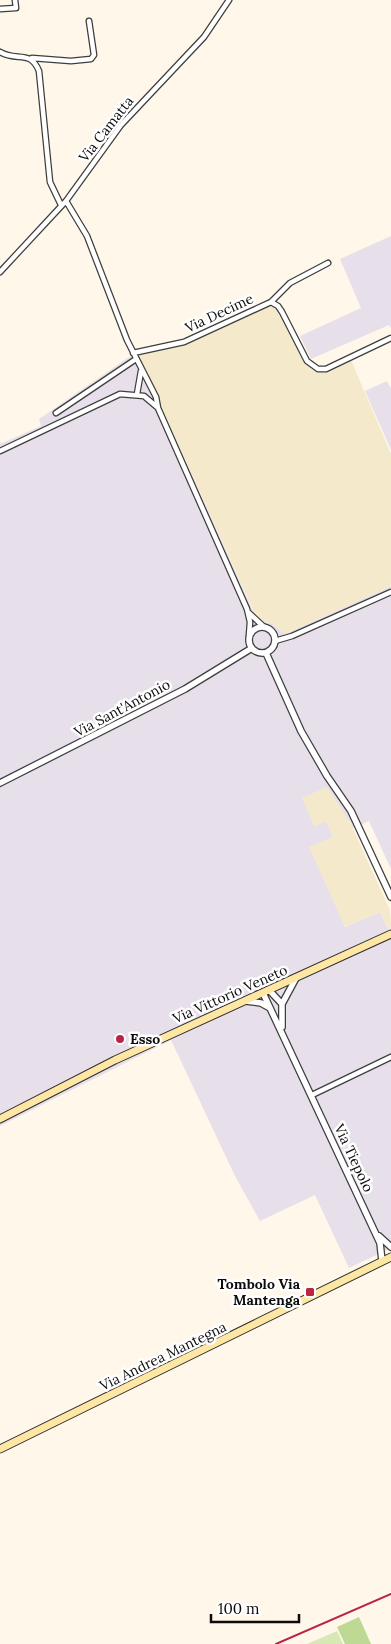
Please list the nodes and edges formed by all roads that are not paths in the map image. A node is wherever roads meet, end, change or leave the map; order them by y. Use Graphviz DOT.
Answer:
graph roads {
  1 [pos="16,0"];
  2 [pos="229,0"];
  3 [pos="0,9"];
  4 [pos="90,21"];
  5 [pos="0,52"];
  6 [pos="31,58"];
  7 [pos="66,201"];
  8 [pos="61,206"];
  9 [pos="328,264"];
  10 [pos="0,272"];
  11 [pos="271,302"];
  12 [pos="391,338"];
  13 [pos="132,353"];
  14 [pos="136,359"];
  15 [pos="140,367"];
  16 [pos="149,383"];
  17 [pos="138,394"];
  18 [pos="144,396"];
  19 [pos="158,408"];
  20 [pos="56,413"];
  21 [pos="0,451"];
  22 [pos="391,592"];
  23 [pos="247,609"];
  24 [pos="264,627"];
  25 [pos="249,635"];
  26 [pos="275,641"];
  27 [pos="252,648"];
  28 [pos="266,652"];
  29 [pos="0,783"];
  30 [pos="391,897"];
  31 [pos="391,934"];
  32 [pos="296,978"];
  33 [pos="266,992"];
  34 [pos="244,1000"];
  35 [pos="282,1004"];
  36 [pos="270,1008"];
  37 [pos="283,1031"];
  38 [pos="391,1057"];
  39 [pos="312,1095"];
  40 [pos="0,1119"];
  41 [pos="374,1231"];
  42 [pos="389,1245"];
  43 [pos="388,1258"];
  44 [pos="0,1449"];
  1 -- 3 [label="street"];
  2 -- 7 [label="street, Via Camatta"];
  4 -- 6 [label="street"];
  5 -- 6 [label="street"];
  6 -- 8 [label="street"];
  7 -- 8 [label="street, Via Camatta"];
  7 -- 13 [label="street"];
  8 -- 10 [label="street, Via Camatta"];
  9 -- 11 [label="street"];
  11 -- 12 [label="street, Via Decime"];
  11 -- 13 [label="street, Via Decime"];
  13 -- 14 [label="street"];
  14 -- 15 [label="street"];
  14 -- 20 [label="street"];
  15 -- 16 [label="street"];
  15 -- 17 [label="street"];
  16 -- 18 [label="street"];
  16 -- 19 [label="street"];
  17 -- 18 [label="street"];
  17 -- 21 [label="street"];
  18 -- 19 [label="street"];
  19 -- 23 [label="street"];
  22 -- 26 [label="street"];
  23 -- 24 [label="street"];
  23 -- 25 [label="street"];
  24 -- 25 [label="street"];
  24 -- 26 [label="street"];
  25 -- 27 [label="street"];
  26 -- 28 [label="street"];
  27 -- 28 [label="street"];
  27 -- 29 [label="street, Via Sant'Antonio"];
  28 -- 30 [label="street"];
  31 -- 32 [label="main road, Via Vittorio Veneto"];
  32 -- 33 [label="main road, Via Vittorio Veneto"];
  32 -- 35 [label="street"];
  33 -- 34 [label="main road, Via Vittorio Veneto"];
  33 -- 35 [label="street"];
  33 -- 36 [label="street, Via Tiepolo"];
  34 -- 36 [label="street"];
  34 -- 40 [label="main road, Via Vittorio Veneto"];
  35 -- 37 [label="street, Via Tiepolo"];
  36 -- 37 [label="street, Via Tiepolo"];
  37 -- 39 [label="street, Via Tiepolo"];
  38 -- 39 [label="street"];
  39 -- 41 [label="street, Via Tiepolo"];
  41 -- 42 [label="street, Via Tiepolo"];
  41 -- 43 [label="street, Via Tiepolo"];
  42 -- 43 [label="street, Via Tiepolo"];
  43 -- 44 [label="main road, Via Andrea Mantegna"];
}
